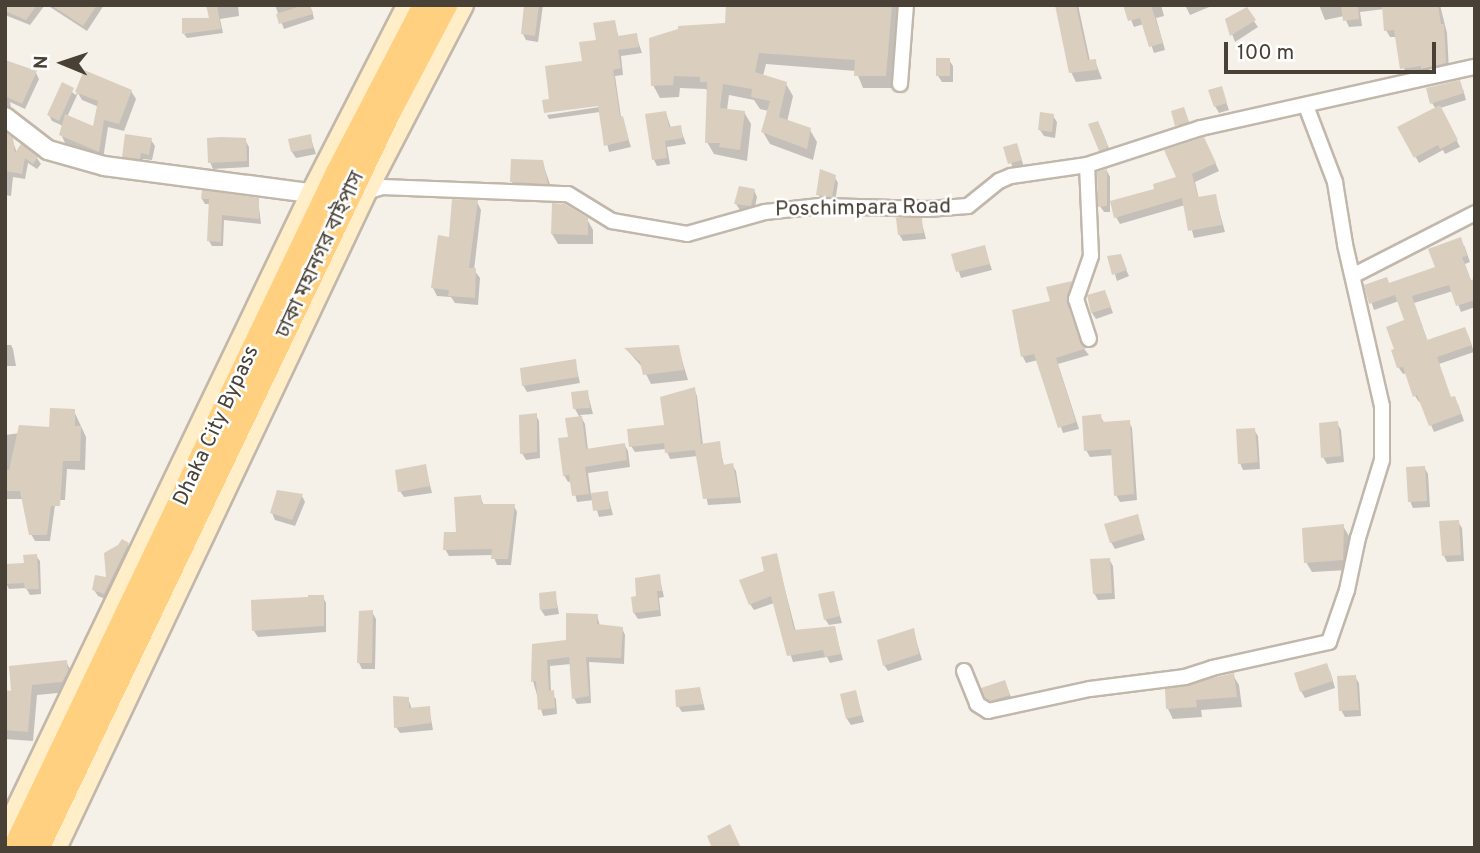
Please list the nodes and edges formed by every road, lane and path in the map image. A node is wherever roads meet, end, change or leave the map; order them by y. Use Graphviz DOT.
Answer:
graph roads {
  1 [pos="406,5"];
  2 [pos="424,5"];
  3 [pos="445,5"];
  4 [pos="463,5"];
  5 [pos="906,5"];
  6 [pos="1475,67"];
  7 [pos="900,84"];
  8 [pos="1306,106"];
  9 [pos="5,117"];
  10 [pos="1087,164"];
  11 [pos="310,192"];
  12 [pos="366,192"];
  13 [pos="1475,213"];
  14 [pos="1354,275"];
  15 [pos="1089,339"];
  16 [pos="964,671"];
  17 [pos="5,830"];
  18 [pos="14,848"];
  19 [pos="37,848"];
  20 [pos="56,848"];
  1 -- 11 [label="main road"];
  2 -- 18 [label="highway, Dhaka City Bypass"];
  3 -- 19 [label="highway, ঢাকা মহানগর বাইপাস"];
  4 -- 12 [label="main road"];
  5 -- 7 [label="street"];
  6 -- 8 [label="street, Poschimpara Road"];
  8 -- 10 [label="street, Poschimpara Road"];
  8 -- 14 [label="street"];
  9 -- 11 [label="street"];
  10 -- 12 [label="street, Poschimpara Road"];
  10 -- 15 [label="street"];
  11 -- 17 [label="main road"];
  12 -- 20 [label="main road"];
  13 -- 14 [label="street"];
  14 -- 16 [label="street"];
}
